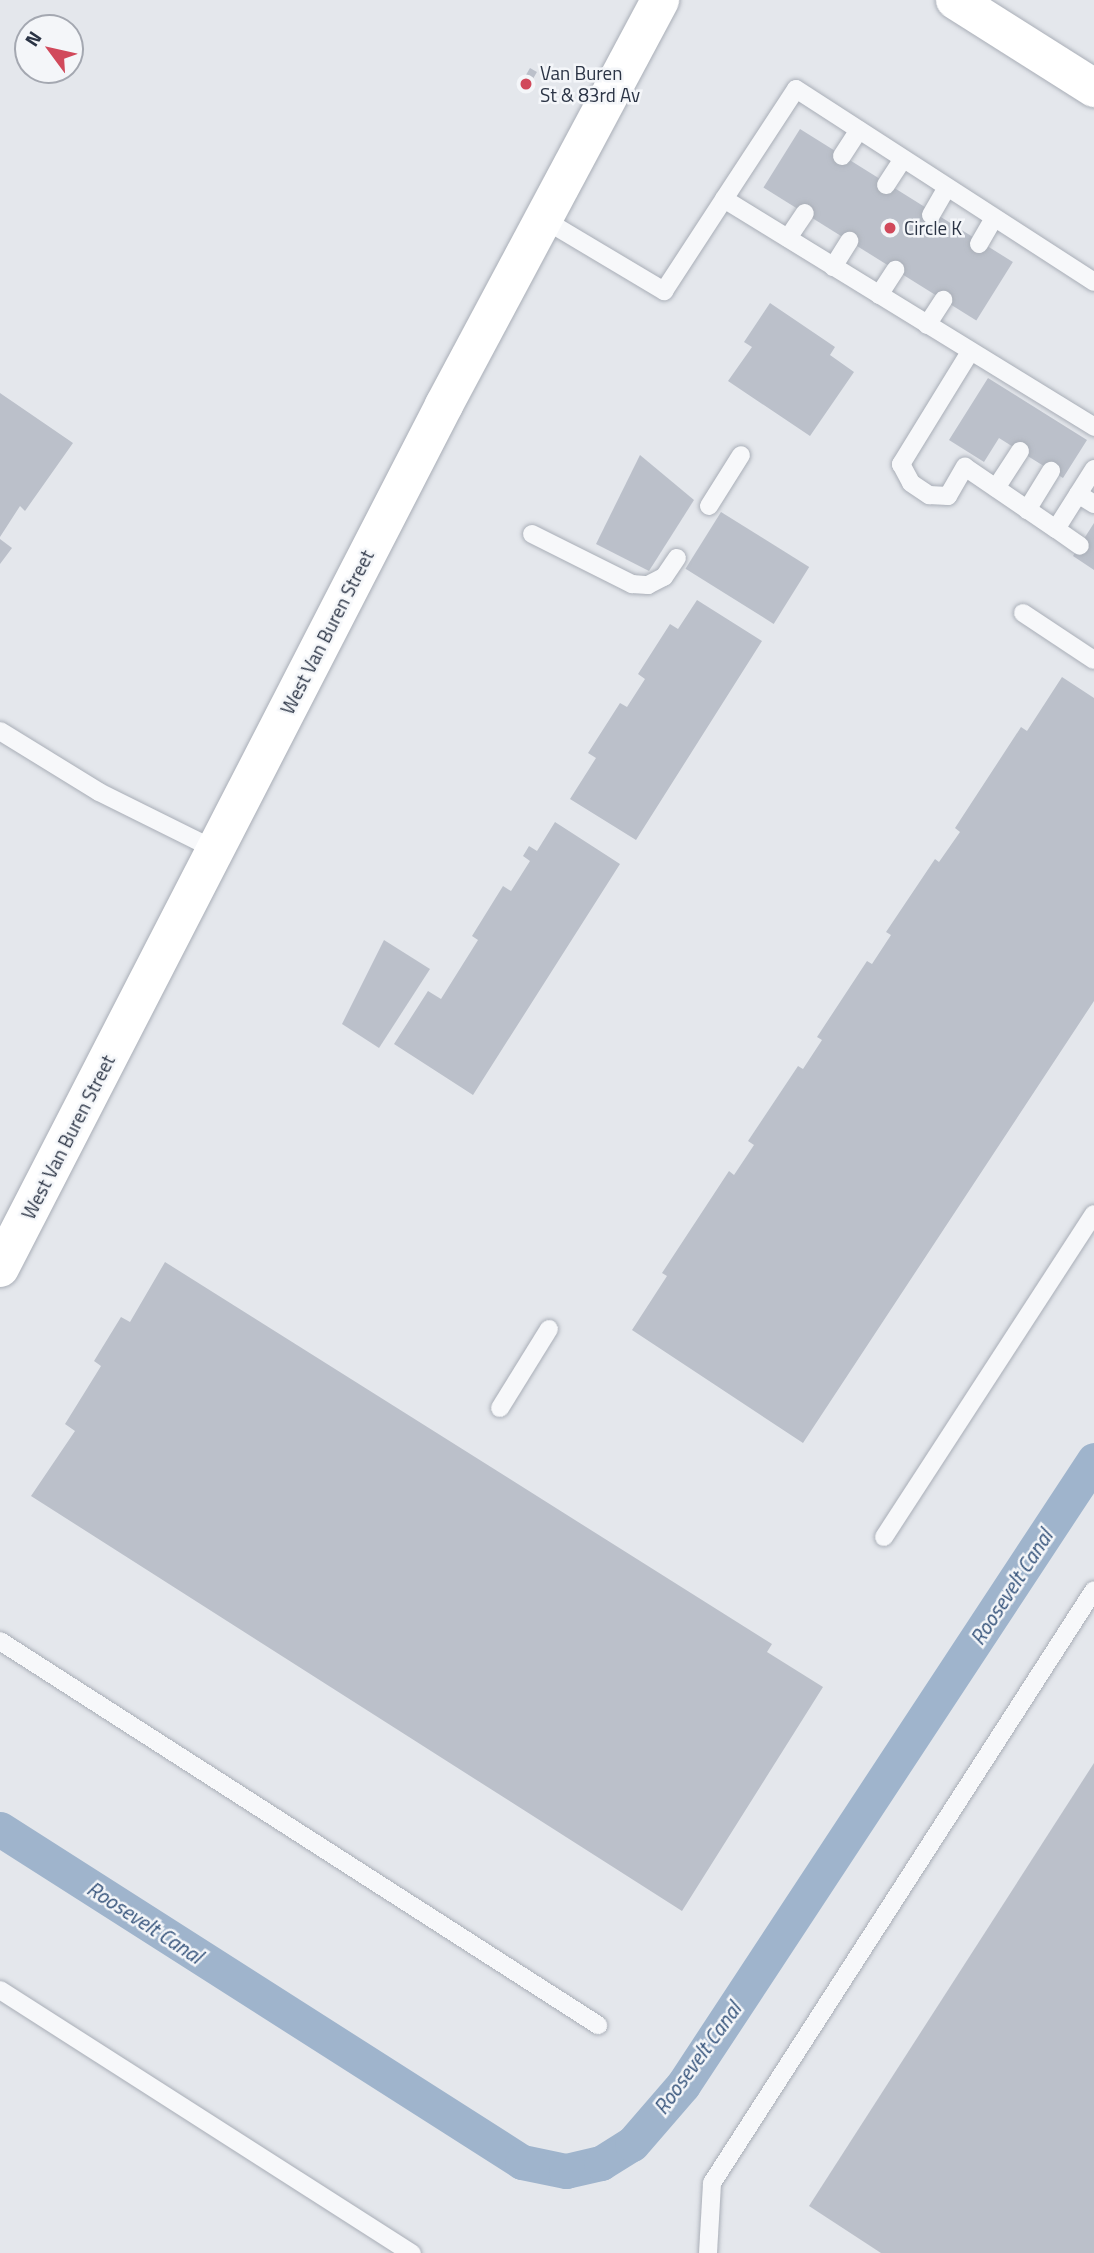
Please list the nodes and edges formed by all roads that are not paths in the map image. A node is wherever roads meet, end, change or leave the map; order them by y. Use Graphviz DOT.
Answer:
graph roads {
  1 [pos="660,0"];
  2 [pos="955,0"];
  3 [pos="1094,88"];
  4 [pos="859,130"];
  5 [pos="842,156"];
  6 [pos="903,159"];
  7 [pos="886,185"];
  8 [pos="947,187"];
  9 [pos="724,199"];
  10 [pos="805,213"];
  11 [pos="931,215"];
  12 [pos="994,218"];
  13 [pos="545,220"];
  14 [pos="788,238"];
  15 [pos="849,241"];
  16 [pos="979,244"];
  17 [pos="833,267"];
  18 [pos="895,270"];
  19 [pos="1094,282"];
  20 [pos="879,295"];
  21 [pos="943,300"];
  22 [pos="927,324"];
  23 [pos="970,352"];
  24 [pos="1084,427"];
  25 [pos="1020,451"];
  26 [pos="741,455"];
  27 [pos="1094,469"];
  28 [pos="1051,471"];
  29 [pos="996,488"];
  30 [pos="1078,494"];
  31 [pos="1094,504"];
  32 [pos="709,506"];
  33 [pos="1027,510"];
  34 [pos="1056,529"];
  35 [pos="532,534"];
  36 [pos="1080,546"];
  37 [pos="677,558"];
  38 [pos="1023,613"];
  39 [pos="1094,660"];
  40 [pos="0,731"];
  41 [pos="216,850"];
  42 [pos="1094,1214"];
  43 [pos="0,1268"];
  44 [pos="549,1329"];
  45 [pos="500,1408"];
  46 [pos="884,1537"];
  47 [pos="1094,1590"];
  48 [pos="0,1641"];
  49 [pos="0,1990"];
  50 [pos="598,2025"];
  51 [pos="412,2253"];
  52 [pos="708,2253"];
  1 -- 13 [label="main road, West Van Buren Street"];
  2 -- 3 [label="main road"];
  4 -- 5 [label="lane"];
  4 -- 6 [label="lane"];
  4 -- 9 [label="lane"];
  6 -- 7 [label="lane"];
  6 -- 8 [label="lane"];
  8 -- 11 [label="lane"];
  8 -- 12 [label="lane"];
  9 -- 13 [label="lane"];
  9 -- 14 [label="lane"];
  10 -- 14 [label="lane"];
  12 -- 16 [label="lane"];
  12 -- 19 [label="lane"];
  13 -- 41 [label="main road, West Van Buren Street"];
  14 -- 17 [label="lane"];
  15 -- 17 [label="lane"];
  17 -- 20 [label="lane"];
  18 -- 20 [label="lane"];
  20 -- 22 [label="lane"];
  21 -- 22 [label="lane"];
  22 -- 23 [label="lane"];
  23 -- 24 [label="lane"];
  23 -- 29 [label="lane"];
  25 -- 29 [label="lane"];
  26 -- 32 [label="lane"];
  27 -- 30 [label="lane"];
  28 -- 33 [label="lane"];
  29 -- 33 [label="lane"];
  30 -- 31 [label="lane"];
  30 -- 34 [label="lane"];
  33 -- 34 [label="lane"];
  34 -- 36 [label="lane"];
  35 -- 37 [label="lane"];
  38 -- 39 [label="lane"];
  40 -- 41 [label="lane"];
  41 -- 43 [label="main road, West Van Buren Street"];
  42 -- 46 [label="lane"];
  44 -- 45 [label="lane"];
  47 -- 52 [label="lane"];
  48 -- 50 [label="lane"];
  49 -- 51 [label="lane"];
}
